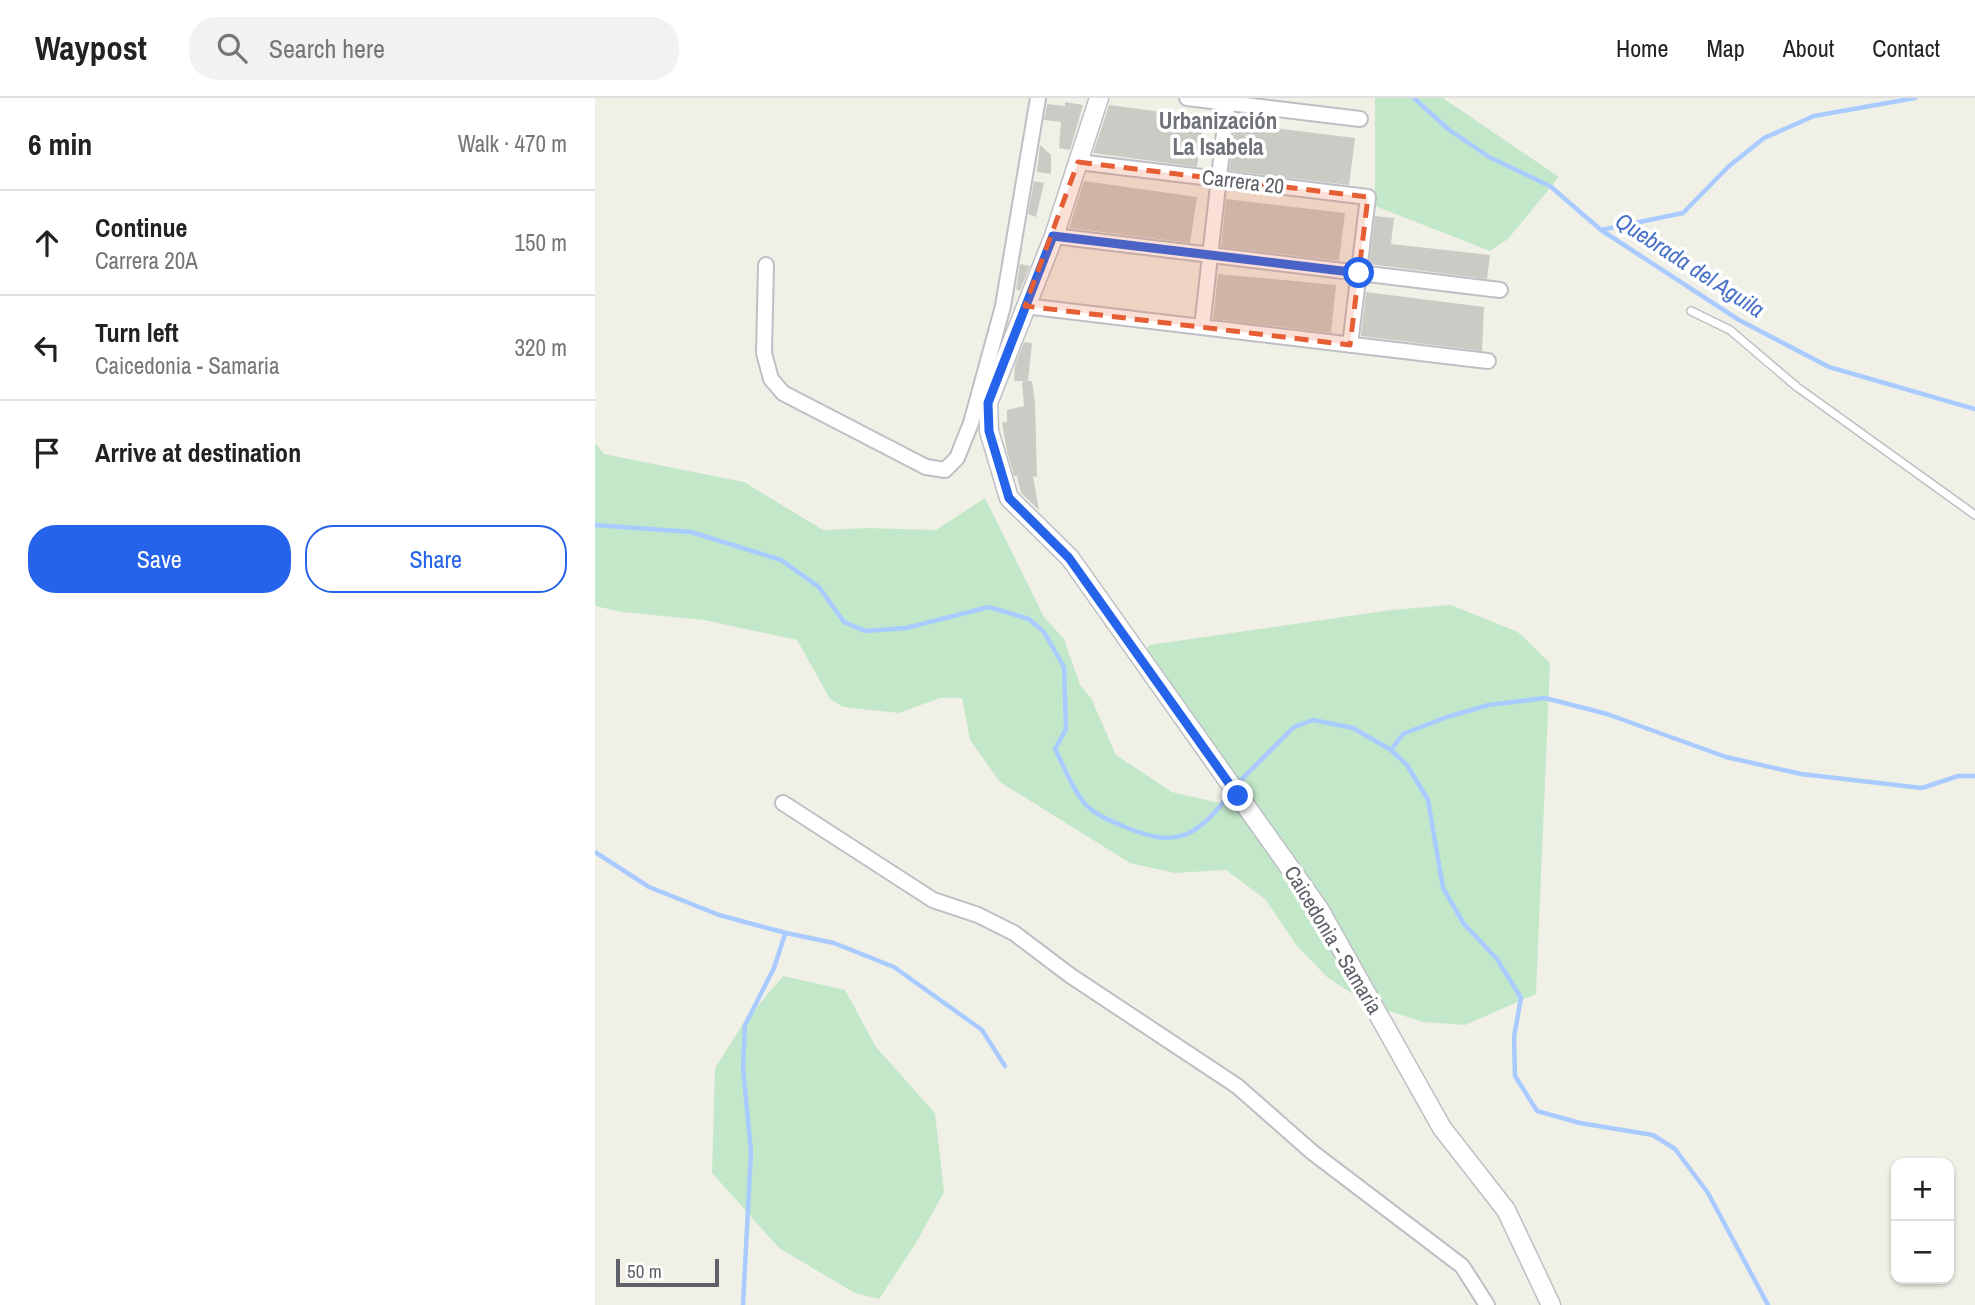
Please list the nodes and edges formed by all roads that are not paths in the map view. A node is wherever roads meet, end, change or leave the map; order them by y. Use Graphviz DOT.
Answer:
graph roads {
  1 [pos="1038,98"];
  2 [pos="1100,98"];
  3 [pos="1187,98"];
  4 [pos="1228,100"];
  5 [pos="1360,119"];
  6 [pos="1077,162"];
  7 [pos="1220,179"];
  8 [pos="1053,236"];
  9 [pos="1211,256"];
  10 [pos="766,265"];
  11 [pos="1359,273"];
  12 [pos="1500,290"];
  13 [pos="1025,306"];
  14 [pos="1691,311"];
  15 [pos="1202,327"];
  16 [pos="1350,345"];
  17 [pos="1488,361"];
  18 [pos="1975,515"];
  19 [pos="783,803"];
  20 [pos="1487,1305"];
  21 [pos="1551,1305"];
  1 -- 10 [label="street"];
  2 -- 6 [label="street, Caicedonia - Samaria"];
  3 -- 4 [label="street"];
  4 -- 5 [label="street"];
  4 -- 7 [label="street"];
  6 -- 7 [label="street, Carrera 20"];
  6 -- 8 [label="street, Caicedonia - Samaria"];
  7 -- 9 [label="street"];
  7 -- 11 [label="street, Carrera 20"];
  8 -- 9 [label="street"];
  8 -- 13 [label="street, Caicedonia - Samaria"];
  9 -- 11 [label="street"];
  9 -- 15 [label="street"];
  11 -- 12 [label="street"];
  11 -- 16 [label="street"];
  13 -- 15 [label="street"];
  13 -- 21 [label="street, Caicedonia - Samaria"];
  14 -- 18 [label="lane"];
  15 -- 16 [label="street"];
  16 -- 17 [label="street"];
  19 -- 20 [label="street"];
}
